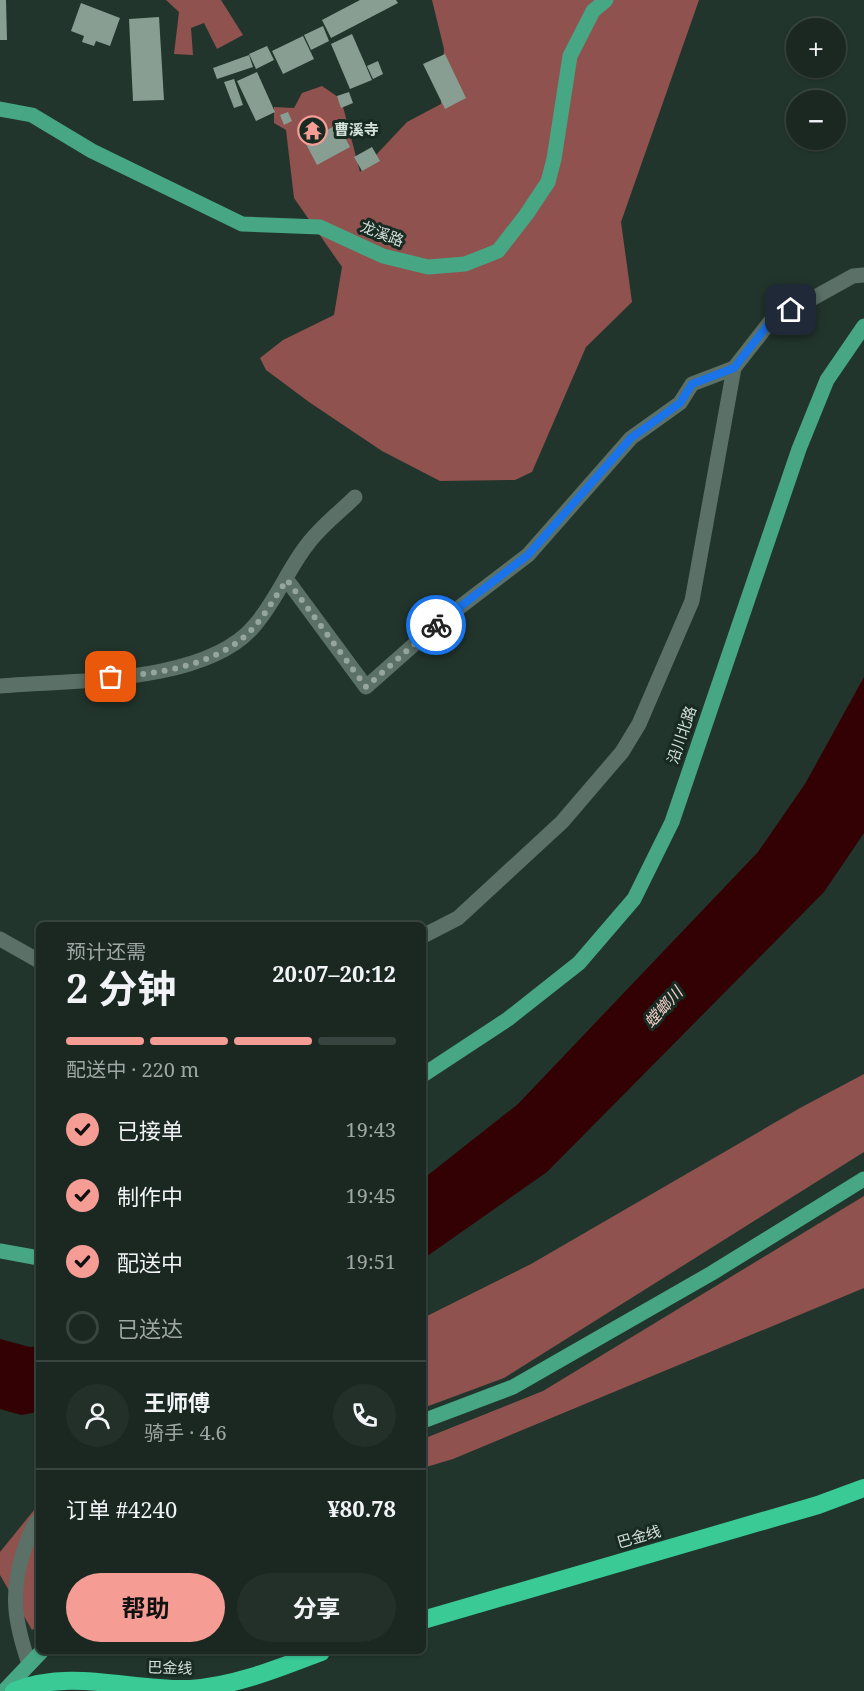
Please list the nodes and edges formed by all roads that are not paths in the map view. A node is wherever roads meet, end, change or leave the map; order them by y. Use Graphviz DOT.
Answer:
graph roads {
  1 [pos="606,0"];
  2 [pos="0,109"];
  3 [pos="864,275"];
  4 [pos="864,326"];
  5 [pos="734,368"];
  6 [pos="355,497"];
  7 [pos="287,580"];
  8 [pos="0,686"];
  9 [pos="426,934"];
  10 [pos="0,939"];
  11 [pos="36,959"];
  12 [pos="426,1073"];
  13 [pos="864,1179"];
  14 [pos="0,1251"];
  15 [pos="36,1257"];
  16 [pos="426,1420"];
  17 [pos="864,1488"];
  18 [pos="36,1522"];
  19 [pos="426,1619"];
  20 [pos="38,1654"];
  21 [pos="316,1654"];
  22 [pos="29,1664"];
  23 [pos="4,1691"];
  24 [pos="14,1691"];
  1 -- 2 [label="main road, 龙溪路"];
  3 -- 5 [label="street"];
  4 -- 12 [label="main road, 沿川北路"];
  5 -- 7 [label="street"];
  5 -- 9 [label="street"];
  6 -- 7 [label="street"];
  7 -- 8 [label="street"];
  10 -- 11 [label="street"];
  13 -- 16 [label="main road"];
  14 -- 15 [label="main road"];
  17 -- 19 [label="highway, 巴金线"];
  18 -- 22 [label="street"];
  20 -- 22 [label="main road"];
  21 -- 24 [label="highway, 巴金线"];
  22 -- 23 [label="main road"];
}
